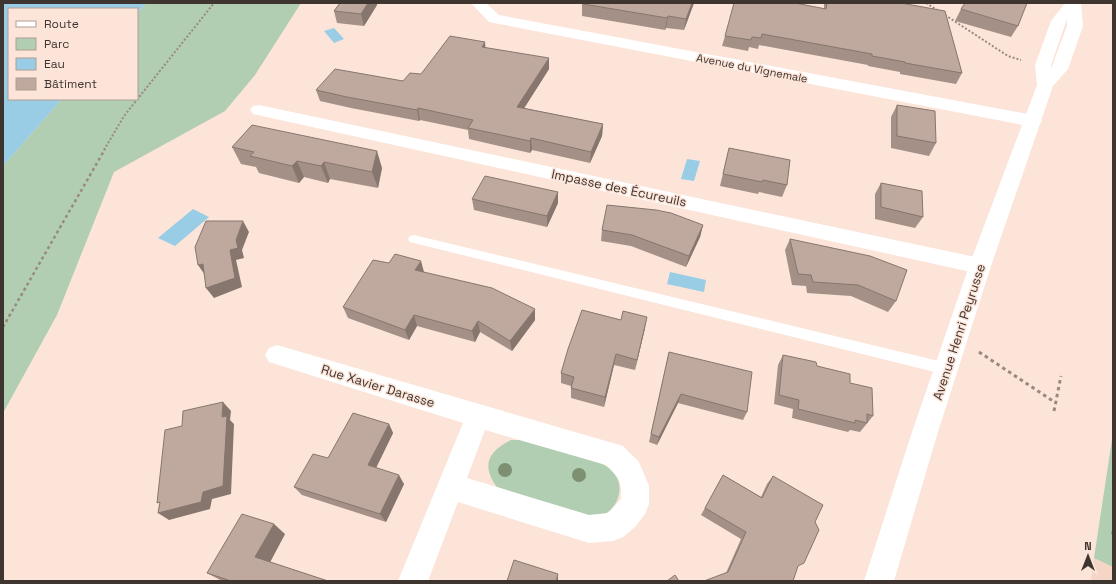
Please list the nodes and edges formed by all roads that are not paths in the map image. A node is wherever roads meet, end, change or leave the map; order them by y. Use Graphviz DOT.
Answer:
graph roads {
  1 [pos="478,3"];
  2 [pos="1074,3"];
  3 [pos="1045,85"];
  4 [pos="259,110"];
  5 [pos="1033,121"];
  6 [pos="414,239"];
  7 [pos="980,266"];
  8 [pos="277,355"];
  9 [pos="947,369"];
  10 [pos="478,416"];
  11 [pos="451,486"];
  12 [pos="413,581"];
  13 [pos="879,581"];
  1 -- 5 [label="street, Avenue du Vignemale"];
  2 -- 3 [label="street, Avenue Henri Peyrusse"];
  2 -- 3 [label="street, Avenue Henri Peyrusse"];
  3 -- 5 [label="street, Avenue Henri Peyrusse"];
  4 -- 7 [label="street, Impasse des Écureuils"];
  5 -- 7 [label="street, Avenue Henri Peyrusse"];
  6 -- 9 [label="lane"];
  7 -- 9 [label="street, Avenue Henri Peyrusse"];
  8 -- 10 [label="street, Rue Xavier Darasse"];
  9 -- 13 [label="street, Avenue Henri Peyrusse"];
  10 -- 11 [label="street"];
  10 -- 11 [label="street, Rue Xavier Darasse"];
  11 -- 12 [label="street"];
}
